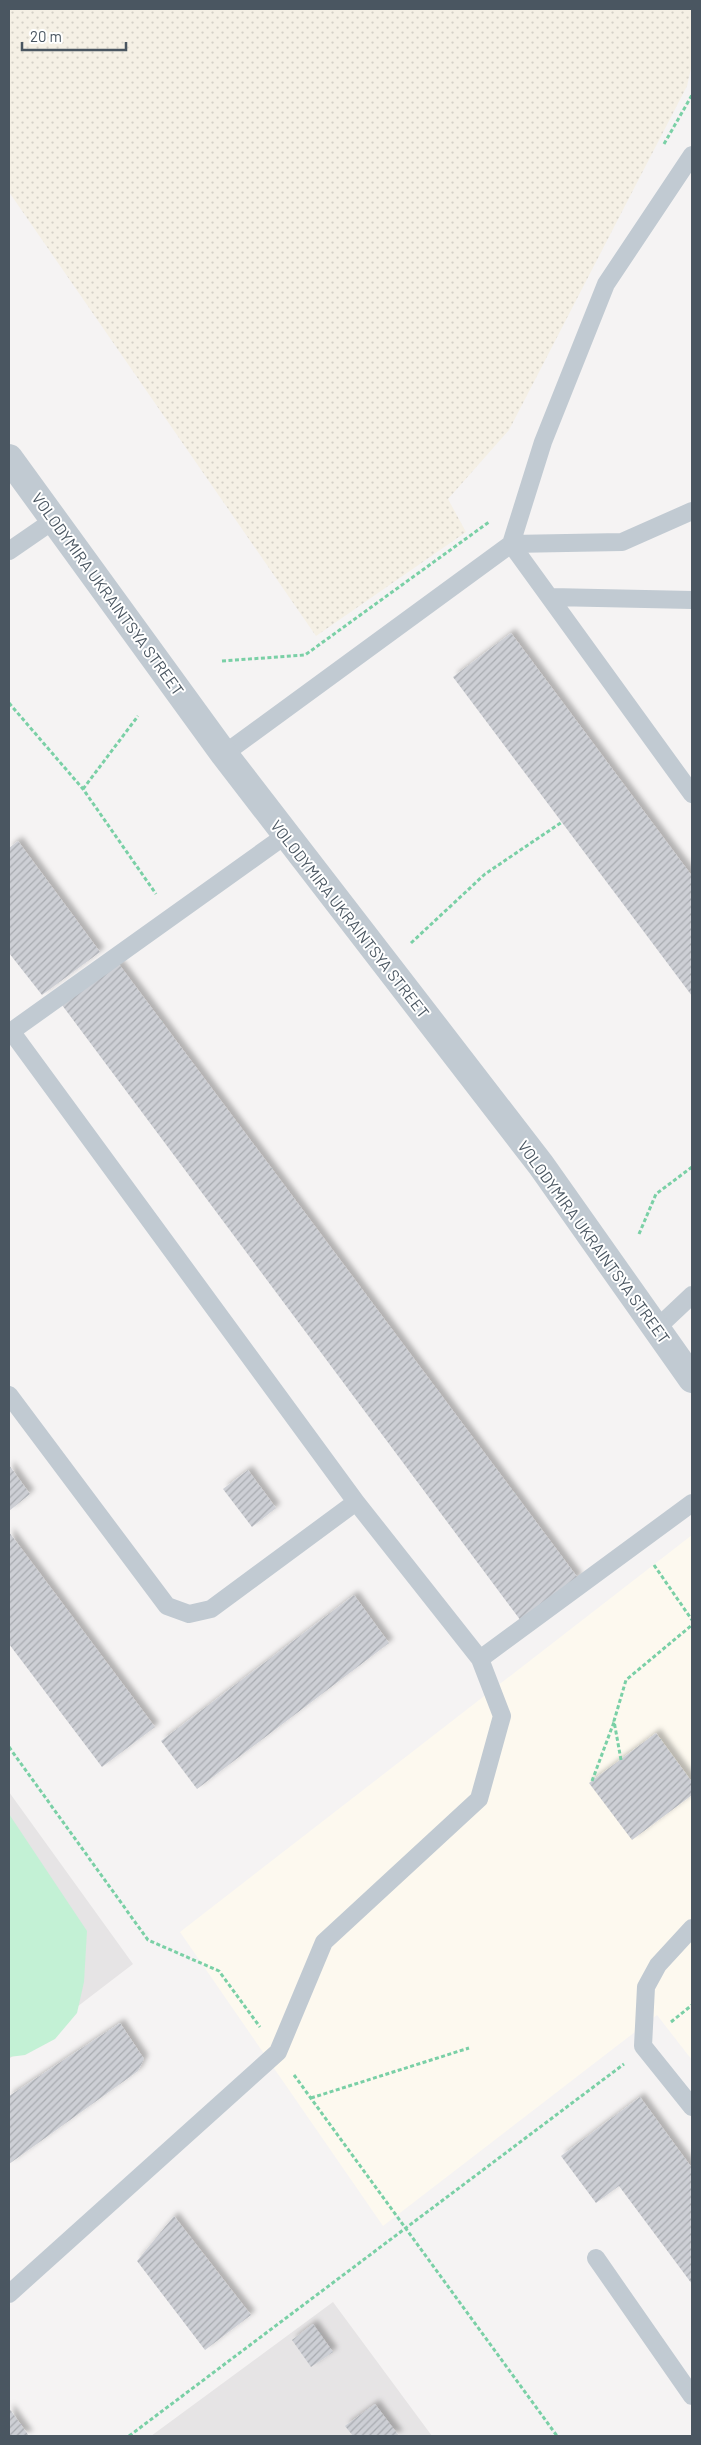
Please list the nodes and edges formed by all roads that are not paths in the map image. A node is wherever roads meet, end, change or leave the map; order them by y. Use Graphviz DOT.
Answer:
graph roads {
  1 [pos="692,155"];
  2 [pos="9,458"];
  3 [pos="692,511"];
  4 [pos="54,520"];
  5 [pos="511,544"];
  6 [pos="9,551"];
  7 [pos="551,597"];
  8 [pos="692,600"];
  9 [pos="224,754"];
  10 [pos="692,794"];
  11 [pos="286,835"];
  12 [pos="10,1032"];
  13 [pos="692,1295"];
  14 [pos="657,1328"];
  15 [pos="692,1379"];
  16 [pos="9,1395"];
  17 [pos="356,1502"];
  18 [pos="692,1503"];
  19 [pos="480,1659"];
  20 [pos="692,1928"];
  21 [pos="692,2106"];
  22 [pos="596,2258"];
  23 [pos="9,2294"];
  24 [pos="692,2396"];
  1 -- 5 [label="lane"];
  2 -- 4 [label="street, VOLODYMIRA UKRAINTSYA STREET"];
  3 -- 5 [label="lane"];
  4 -- 6 [label="lane"];
  4 -- 9 [label="street, VOLODYMIRA UKRAINTSYA STREET"];
  5 -- 7 [label="lane"];
  5 -- 9 [label="lane"];
  7 -- 8 [label="lane"];
  7 -- 10 [label="lane"];
  9 -- 11 [label="street, VOLODYMIRA UKRAINTSYA STREET"];
  11 -- 12 [label="lane"];
  11 -- 14 [label="street, VOLODYMIRA UKRAINTSYA STREET"];
  12 -- 17 [label="lane"];
  13 -- 14 [label="lane"];
  14 -- 15 [label="street, VOLODYMIRA UKRAINTSYA STREET"];
  16 -- 17 [label="lane"];
  17 -- 19 [label="lane"];
  18 -- 19 [label="lane"];
  19 -- 23 [label="lane"];
  20 -- 21 [label="lane"];
  22 -- 24 [label="lane"];
}
